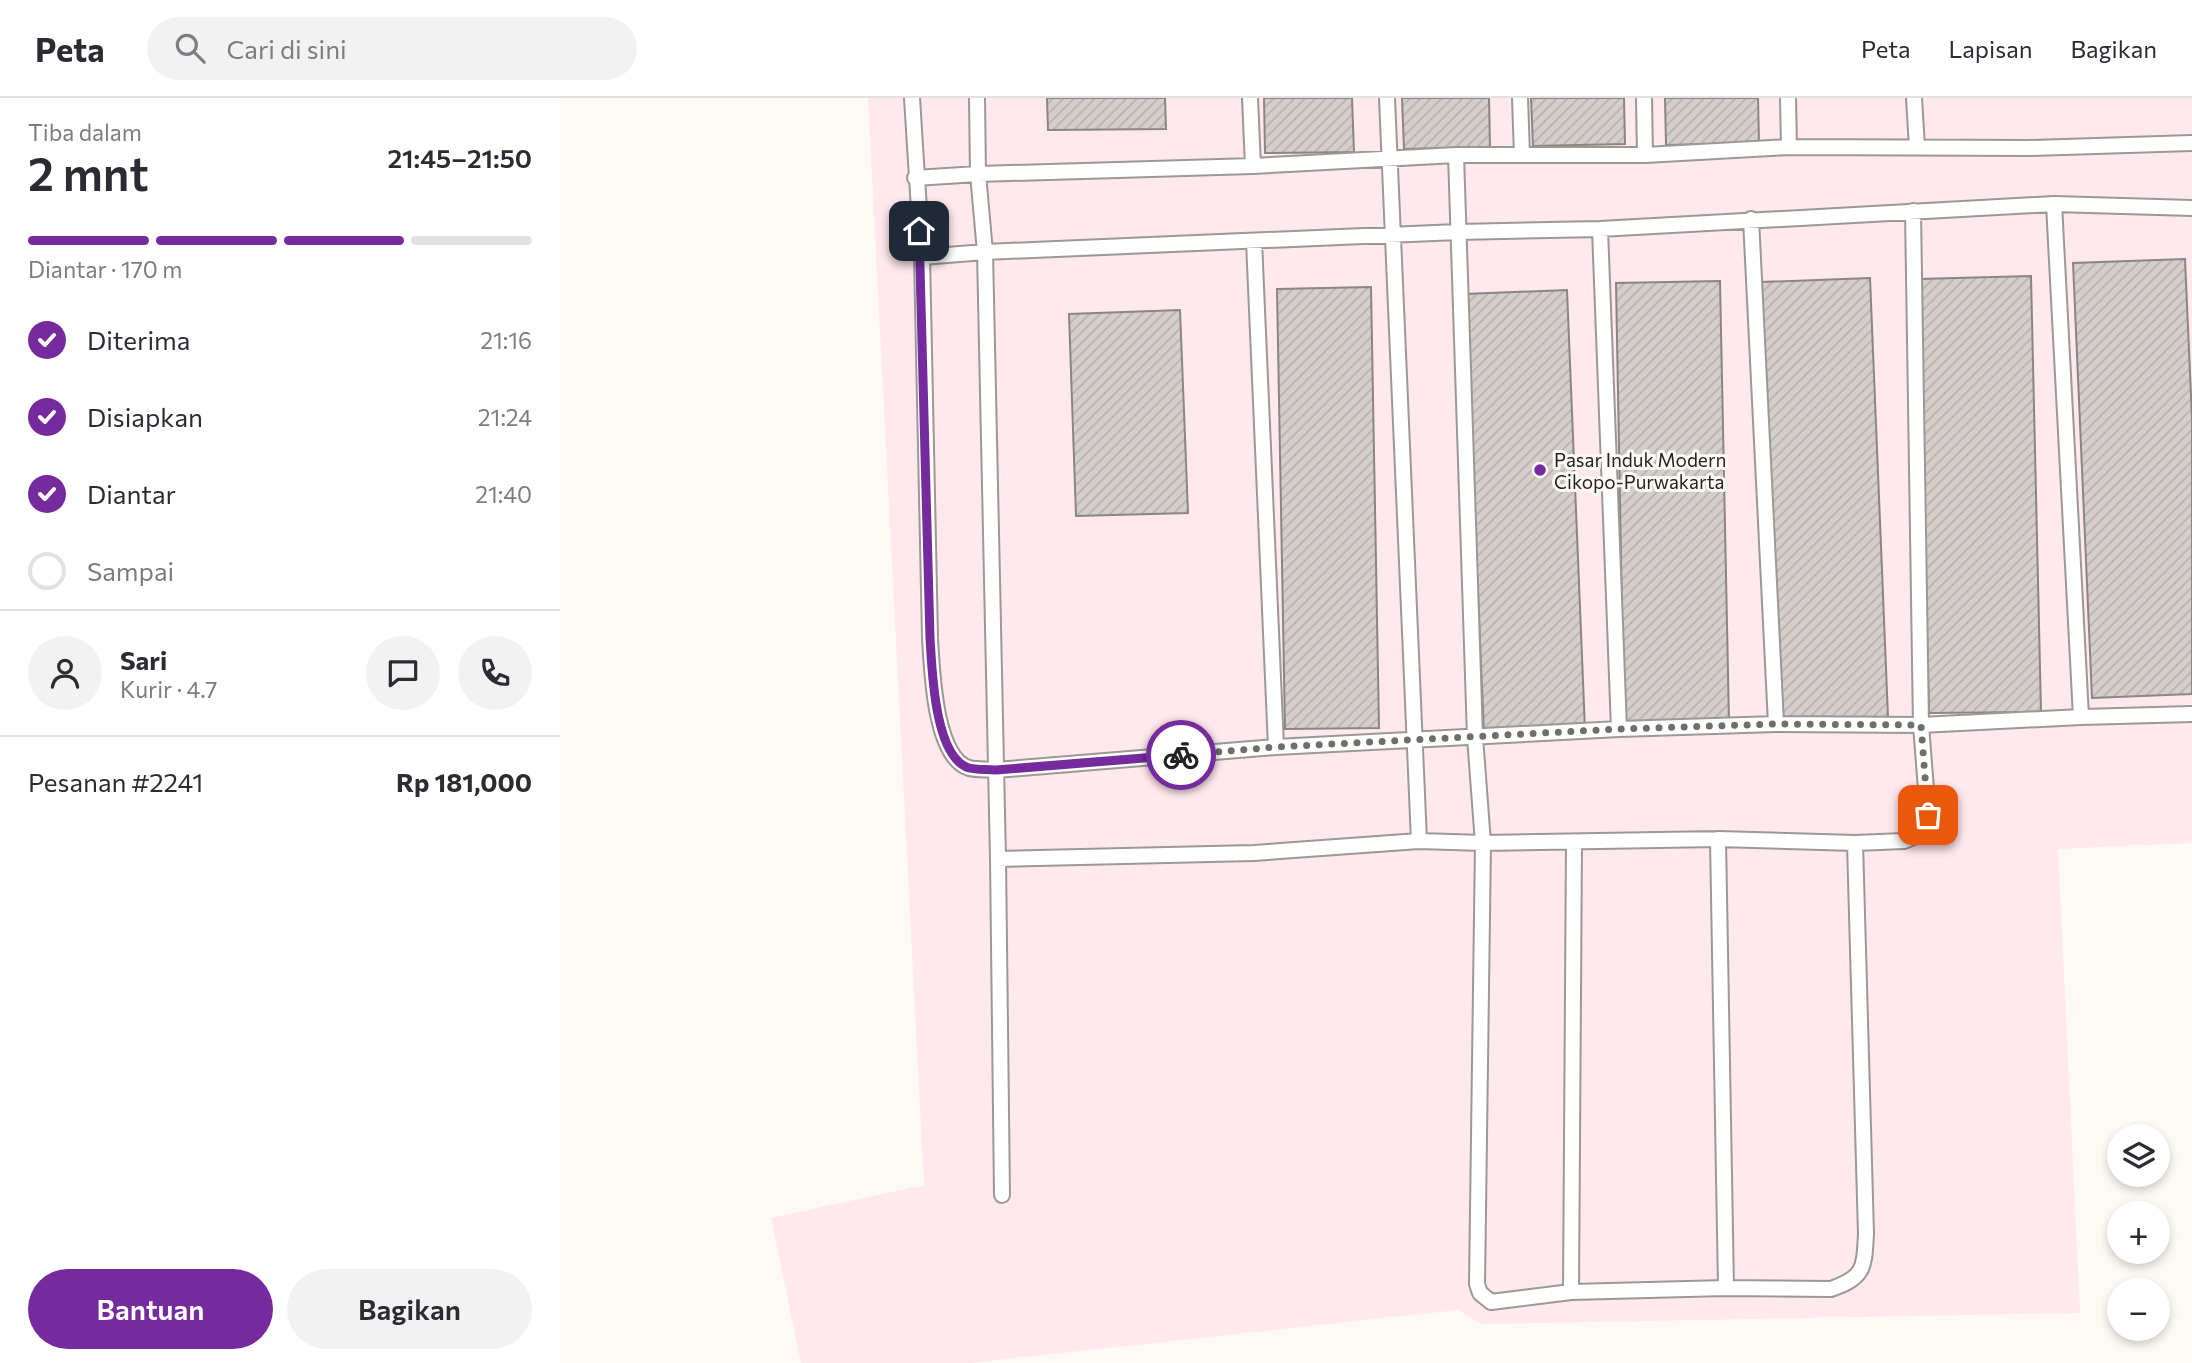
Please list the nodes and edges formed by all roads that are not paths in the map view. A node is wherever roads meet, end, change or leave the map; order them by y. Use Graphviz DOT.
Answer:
graph roads {
  1 [pos="912,98"];
  2 [pos="977,98"];
  3 [pos="1250,98"];
  4 [pos="1387,98"];
  5 [pos="1520,98"];
  6 [pos="1644,98"];
  7 [pos="1788,98"];
  8 [pos="1914,98"];
  9 [pos="2192,143"];
  10 [pos="1789,146"];
  11 [pos="1917,147"];
  12 [pos="1522,154"];
  13 [pos="1456,155"];
  14 [pos="1645,155"];
  15 [pos="1389,157"];
  16 [pos="1252,166"];
  17 [pos="978,174"];
  18 [pos="915,178"];
  19 [pos="2054,204"];
  20 [pos="2192,208"];
  21 [pos="1913,211"];
  22 [pos="1751,219"];
  23 [pos="1600,229"];
  24 [pos="1458,232"];
  25 [pos="1391,236"];
  26 [pos="1254,241"];
  27 [pos="985,253"];
  28 [pos="922,257"];
  29 [pos="2192,714"];
  30 [pos="2081,717"];
  31 [pos="1776,724"];
  32 [pos="1921,725"];
  33 [pos="1619,729"];
  34 [pos="1475,737"];
  35 [pos="1414,740"];
  36 [pos="1276,747"];
  37 [pos="996,770"];
  38 [pos="1718,839"];
  39 [pos="1419,841"];
  40 [pos="1574,842"];
  41 [pos="1483,843"];
  42 [pos="1855,843"];
  43 [pos="998,859"];
  44 [pos="1002,1195"];
  45 [pos="1726,1288"];
  46 [pos="1572,1292"];
  1 -- 18 [label="lane"];
  2 -- 17 [label="lane"];
  3 -- 16 [label="lane"];
  4 -- 15 [label="lane"];
  5 -- 12 [label="lane"];
  6 -- 14 [label="lane"];
  7 -- 10 [label="lane"];
  8 -- 11 [label="lane"];
  9 -- 11 [label="lane"];
  10 -- 11 [label="lane"];
  10 -- 14 [label="lane"];
  12 -- 13 [label="lane"];
  12 -- 14 [label="lane"];
  13 -- 15 [label="lane"];
  13 -- 24 [label="lane"];
  15 -- 16 [label="lane"];
  15 -- 25 [label="lane"];
  16 -- 17 [label="lane"];
  17 -- 18 [label="lane"];
  17 -- 27 [label="lane"];
  18 -- 28 [label="lane"];
  19 -- 20 [label="lane"];
  19 -- 21 [label="lane"];
  19 -- 30 [label="lane"];
  21 -- 22 [label="lane"];
  21 -- 32 [label="lane"];
  22 -- 23 [label="lane"];
  22 -- 31 [label="lane"];
  23 -- 24 [label="lane"];
  23 -- 33 [label="lane"];
  24 -- 25 [label="lane"];
  24 -- 34 [label="lane"];
  25 -- 26 [label="lane"];
  25 -- 35 [label="lane"];
  26 -- 27 [label="lane"];
  26 -- 36 [label="lane"];
  27 -- 28 [label="lane"];
  27 -- 37 [label="lane"];
  28 -- 37 [label="lane"];
  29 -- 30 [label="lane"];
  30 -- 32 [label="lane"];
  31 -- 32 [label="lane"];
  31 -- 33 [label="lane"];
  32 -- 42 [label="lane"];
  33 -- 34 [label="lane"];
  34 -- 35 [label="lane"];
  34 -- 41 [label="lane"];
  35 -- 36 [label="lane"];
  35 -- 39 [label="lane"];
  36 -- 37 [label="lane"];
  37 -- 43 [label="lane"];
  38 -- 40 [label="lane"];
  38 -- 42 [label="lane"];
  38 -- 45 [label="lane"];
  39 -- 41 [label="lane"];
  39 -- 43 [label="lane"];
  40 -- 41 [label="lane"];
  40 -- 46 [label="lane"];
  41 -- 46 [label="lane"];
  42 -- 45 [label="lane"];
  43 -- 44 [label="lane"];
  45 -- 46 [label="lane"];
}
